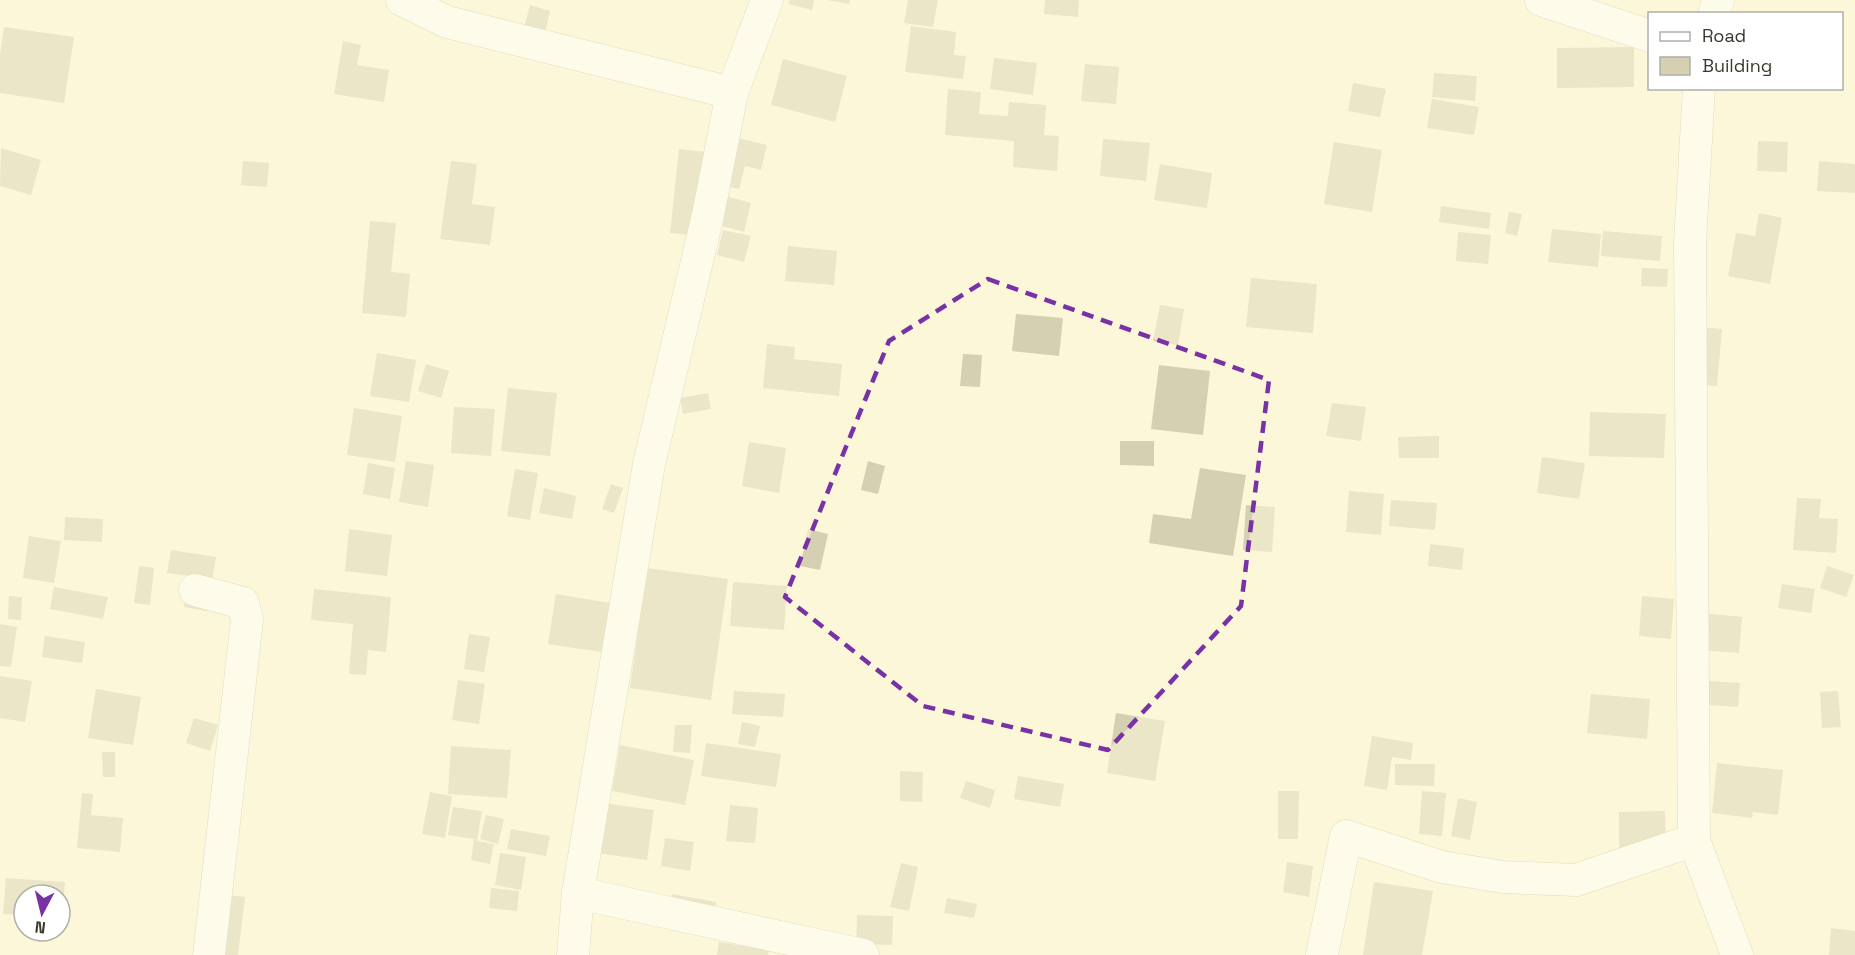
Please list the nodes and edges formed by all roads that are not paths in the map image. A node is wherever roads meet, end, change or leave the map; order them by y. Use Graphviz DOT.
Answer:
graph roads {
  1 [pos="402,0"];
  2 [pos="767,0"];
  3 [pos="1541,0"];
  4 [pos="1648,35"];
  5 [pos="1699,90"];
  6 [pos="732,93"];
  7 [pos="195,590"];
  8 [pos="1694,840"];
  9 [pos="578,893"];
  10 [pos="210,955"];
  11 [pos="573,955"];
  12 [pos="863,955"];
  13 [pos="1323,955"];
  14 [pos="1737,955"];
  1 -- 6 [label="street"];
  2 -- 6 [label="street"];
  3 -- 4 [label="street"];
  5 -- 8 [label="street"];
  6 -- 9 [label="street"];
  7 -- 10 [label="street"];
  8 -- 13 [label="street"];
  8 -- 14 [label="street"];
  9 -- 11 [label="street"];
  9 -- 12 [label="street"];
}
